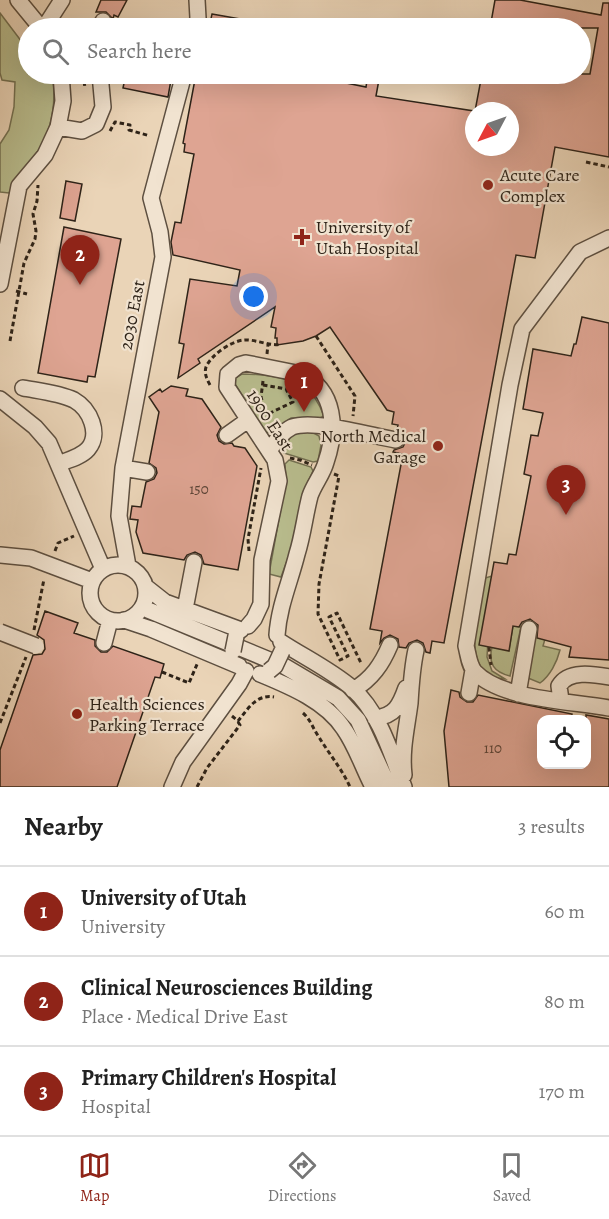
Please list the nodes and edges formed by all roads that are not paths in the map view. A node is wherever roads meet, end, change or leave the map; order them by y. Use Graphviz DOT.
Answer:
graph roads {
  1 [pos="18,0"];
  2 [pos="62,0"];
  3 [pos="212,0"];
  4 [pos="198,4"];
  5 [pos="34,18"];
  6 [pos="50,18"];
  7 [pos="62,84"];
  8 [pos="101,84"];
  9 [pos="181,84"];
  10 [pos="59,122"];
  11 [pos="5,234"];
  12 [pos="609,238"];
  13 [pos="0,284"];
  14 [pos="23,388"];
  15 [pos="0,399"];
  16 [pos="248,420"];
  17 [pos="333,428"];
  18 [pos="227,435"];
  19 [pos="396,440"];
  20 [pos="265,456"];
  21 [pos="58,464"];
  22 [pos="123,468"];
  23 [pos="147,472"];
  24 [pos="0,555"];
  25 [pos="194,562"];
  26 [pos="128,566"];
  27 [pos="103,569"];
  28 [pos="92,582"];
  29 [pos="146,587"];
  30 [pos="184,609"];
  31 [pos="148,610"];
  32 [pos="117,620"];
  33 [pos="529,629"];
  34 [pos="0,632"];
  35 [pos="280,642"];
  36 [pos="104,643"];
  37 [pos="390,645"];
  38 [pos="36,646"];
  39 [pos="416,650"];
  40 [pos="246,653"];
  41 [pos="473,670"];
  42 [pos="411,677"];
  43 [pos="609,677"];
  44 [pos="353,690"];
  45 [pos="469,693"];
  46 [pos="518,694"];
  47 [pos="561,700"];
  48 [pos="609,708"];
  49 [pos="375,718"];
  50 [pos="172,787"];
  51 [pos="373,787"];
  52 [pos="389,787"];
  53 [pos="405,787"];
  1 -- 5 [label="street"];
  2 -- 6 [label="street"];
  3 -- 4 [label="street"];
  7 -- 10 [label="street"];
  8 -- 10 [label="street"];
  9 -- 22 [label="street, 2030 East"];
  10 -- 11 [label="street"];
  11 -- 13 [label="street"];
  12 -- 41 [label="street"];
  14 -- 21 [label="street"];
  15 -- 21 [label="street"];
  16 -- 17 [label="street, 1900 East"];
  16 -- 18 [label="street"];
  16 -- 20 [label="street, 1900 East"];
  17 -- 19 [label="street"];
  17 -- 20 [label="street"];
  17 -- 35 [label="street, 1900 East"];
  20 -- 40 [label="street, 1900 East"];
  21 -- 27 [label="street"];
  22 -- 23 [label="street"];
  22 -- 26 [label="street, 2030 East"];
  24 -- 28 [label="street"];
  25 -- 30 [label="street"];
  26 -- 27 [label="street"];
  26 -- 29 [label="street"];
  27 -- 28 [label="street"];
  28 -- 32 [label="street"];
  29 -- 30 [label="street"];
  29 -- 32 [label="street"];
  30 -- 40 [label="street"];
  31 -- 52 [label="street"];
  32 -- 36 [label="street"];
  32 -- 40 [label="street"];
  33 -- 46 [label="street"];
  34 -- 38 [label="street, bridge"];
  35 -- 40 [label="street"];
  35 -- 40 [label="street, bridge"];
  35 -- 44 [label="street"];
  37 -- 44 [label="street"];
  39 -- 42 [label="street"];
  40 -- 50 [label="street"];
  40 -- 51 [label="street"];
  41 -- 45 [label="street"];
  41 -- 46 [label="street"];
  42 -- 49 [label="street"];
  42 -- 53 [label="street"];
  43 -- 47 [label="street"];
  44 -- 49 [label="street"];
  46 -- 47 [label="street"];
  47 -- 48 [label="street"];
  49 -- 53 [label="street"];
}
